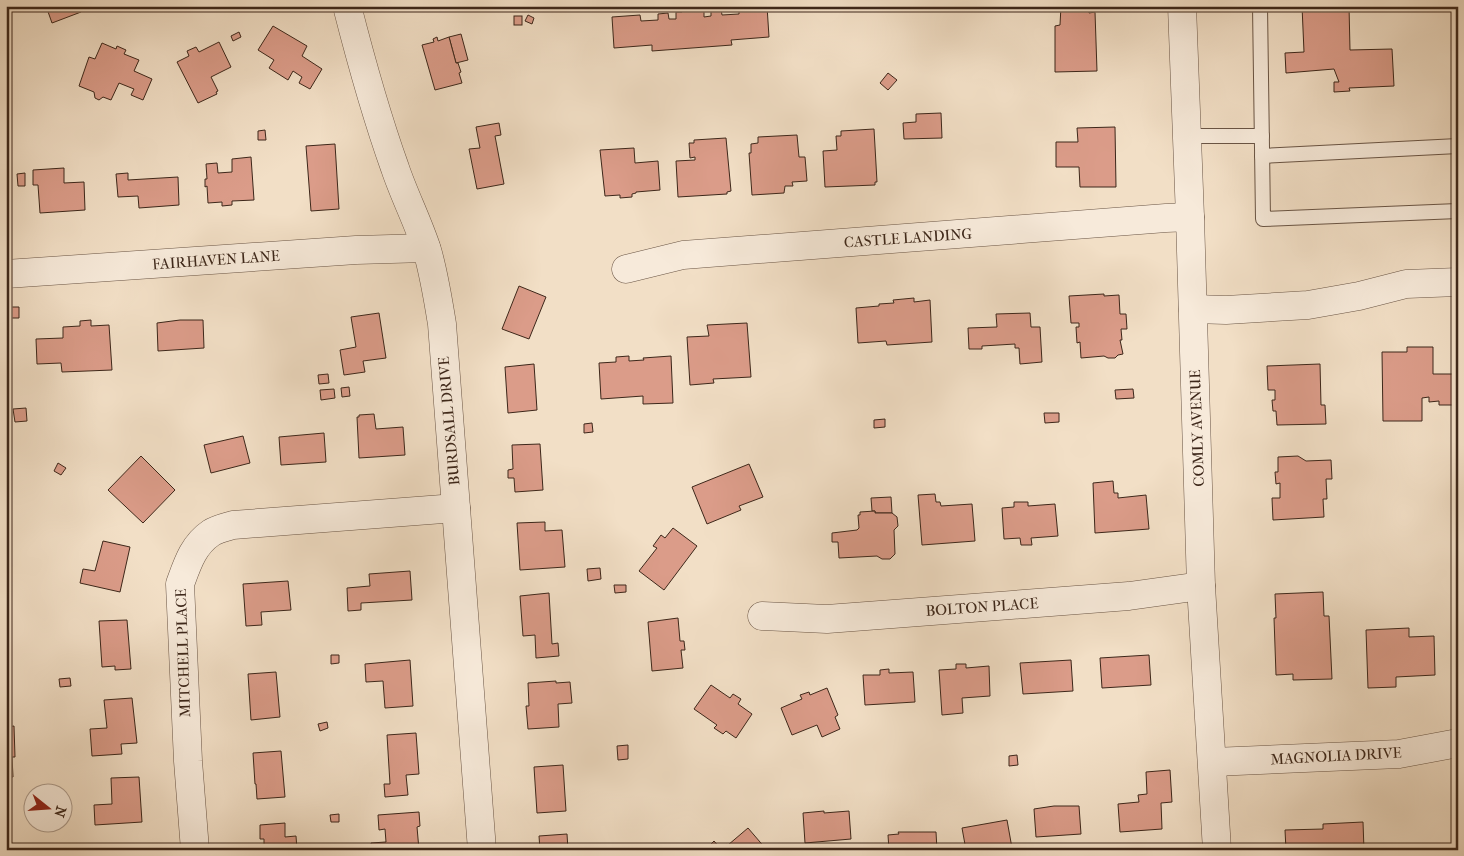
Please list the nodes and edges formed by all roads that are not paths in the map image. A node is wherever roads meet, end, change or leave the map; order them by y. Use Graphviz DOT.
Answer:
graph roads {
  1 [pos="347,6"];
  2 [pos="1182,6"];
  3 [pos="1260,6"];
  4 [pos="1187,136"];
  5 [pos="1262,136"];
  6 [pos="1458,146"];
  7 [pos="1262,156"];
  8 [pos="1458,211"];
  9 [pos="1190,217"];
  10 [pos="426,248"];
  11 [pos="626,269"];
  12 [pos="6,274"];
  13 [pos="1458,282"];
  14 [pos="1193,310"];
  15 [pos="456,508"];
  16 [pos="1202,586"];
  17 [pos="762,616"];
  18 [pos="1458,743"];
  19 [pos="1212,762"];
  20 [pos="195,850"];
  21 [pos="482,850"];
  22 [pos="1217,850"];
  1 -- 10 [label="street, BURDSALL DRIVE"];
  2 -- 4 [label="street, COMLY AVENUE"];
  3 -- 5 [label="lane"];
  4 -- 5 [label="lane"];
  4 -- 9 [label="street, COMLY AVENUE"];
  5 -- 7 [label="lane"];
  6 -- 7 [label="lane"];
  7 -- 8 [label="lane"];
  9 -- 11 [label="street, CASTLE LANDING"];
  9 -- 14 [label="street, COMLY AVENUE"];
  10 -- 12 [label="street, FAIRHAVEN LANE"];
  10 -- 15 [label="street, BURDSALL DRIVE"];
  13 -- 14 [label="street"];
  14 -- 16 [label="street, COMLY AVENUE"];
  15 -- 20 [label="street, MITCHELL PLACE"];
  15 -- 21 [label="street, BURDSALL DRIVE"];
  16 -- 17 [label="street, BOLTON PLACE"];
  16 -- 19 [label="street, COMLY AVENUE"];
  18 -- 19 [label="street, MAGNOLIA DRIVE"];
  19 -- 22 [label="street, COMLY AVENUE"];
}
